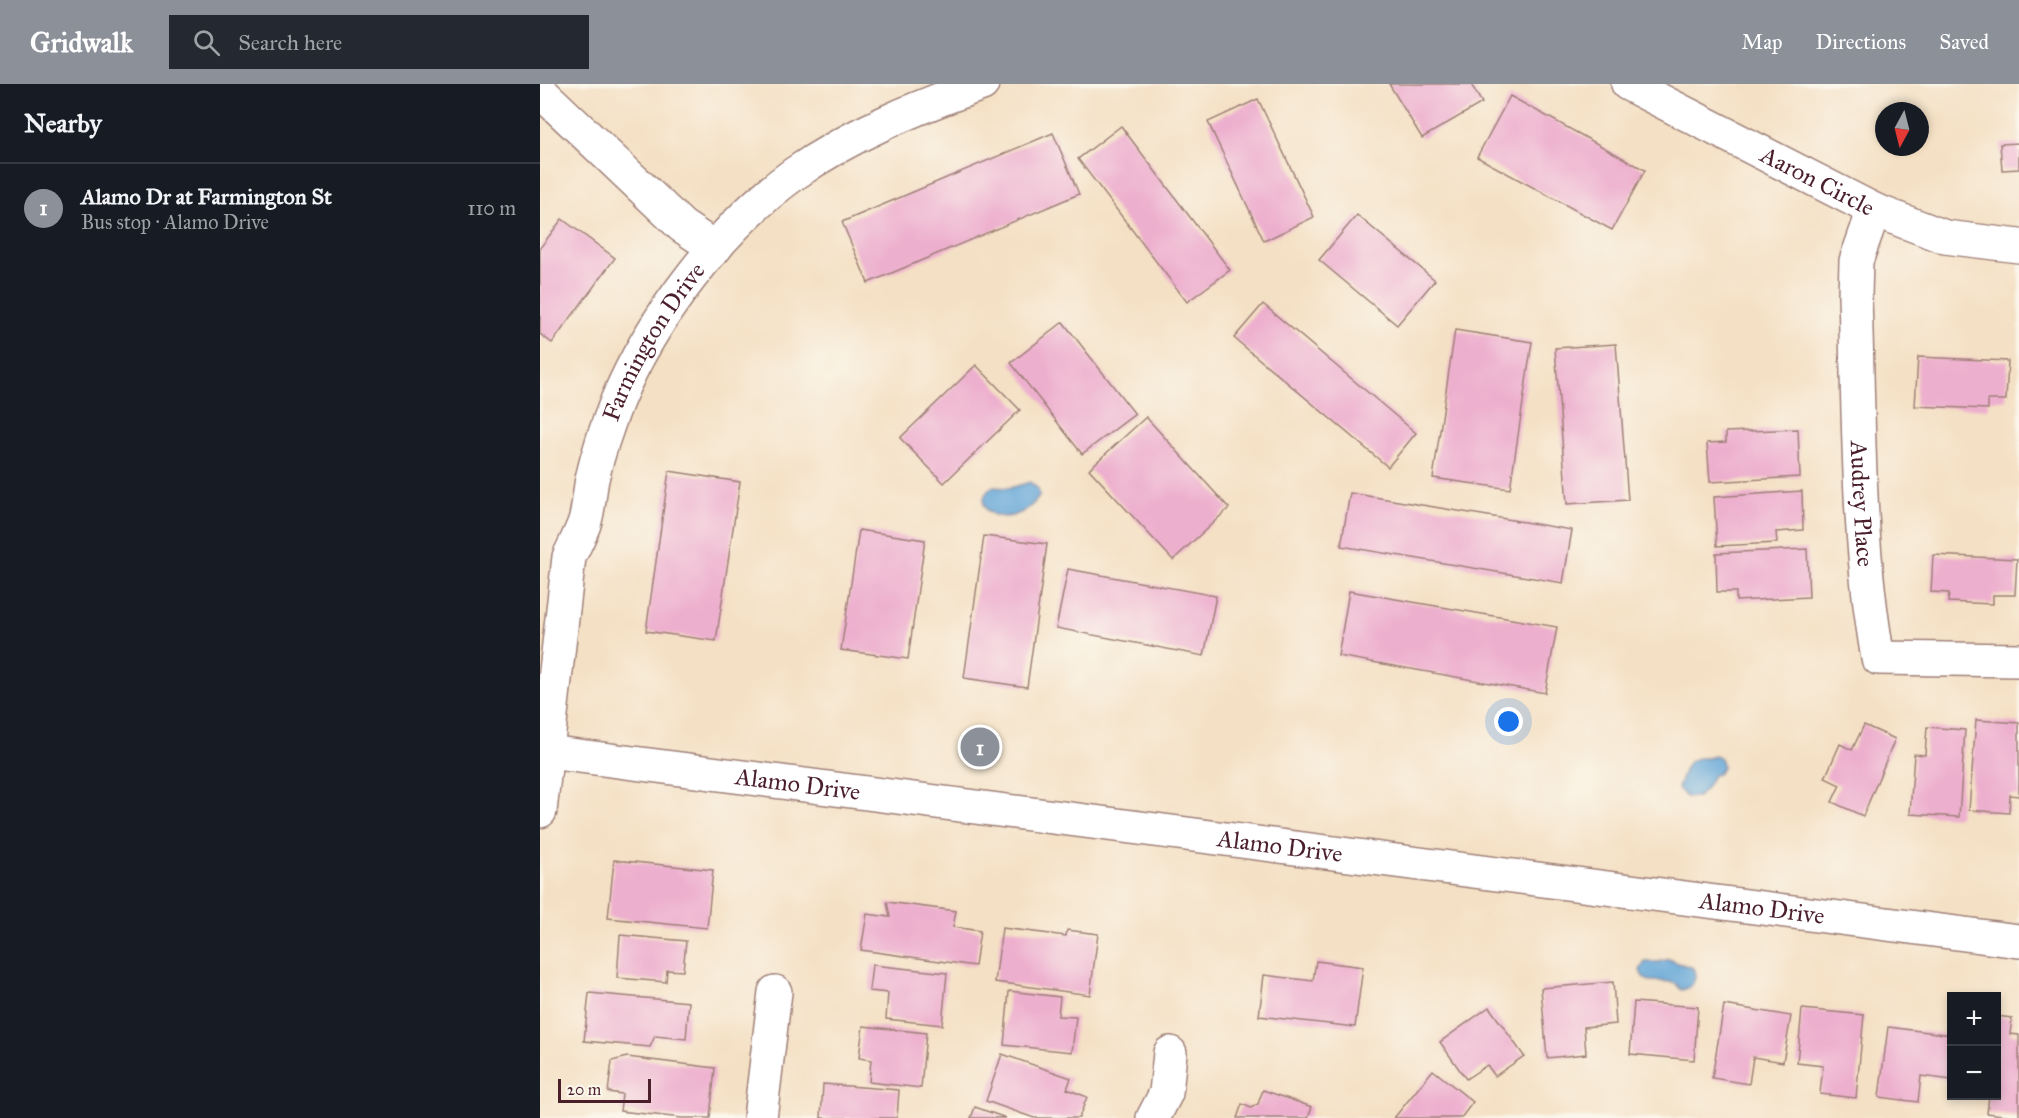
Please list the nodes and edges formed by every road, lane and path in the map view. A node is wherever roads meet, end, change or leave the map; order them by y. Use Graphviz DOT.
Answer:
graph roads {
  1 [pos="982,84"];
  2 [pos="1628,84"];
  3 [pos="543,89"];
  4 [pos="1874,210"];
  5 [pos="2019,246"];
  6 [pos="715,248"];
  7 [pos="2019,660"];
  8 [pos="543,752"];
  9 [pos="540,811"];
  10 [pos="2019,941"];
  11 [pos="775,993"];
  12 [pos="1170,1053"];
  13 [pos="760,1118"];
  14 [pos="1153,1118"];
  1 -- 6 [label="street, Farmington Drive"];
  2 -- 4 [label="street, Aaron Circle"];
  3 -- 6 [label="street"];
  4 -- 5 [label="street, Aaron Circle"];
  4 -- 7 [label="street, Audrey Place"];
  6 -- 8 [label="street, Farmington Drive"];
  8 -- 9 [label="street, Farmington Drive"];
  8 -- 10 [label="street, Alamo Drive"];
  11 -- 13 [label="street"];
  12 -- 14 [label="street"];
}
